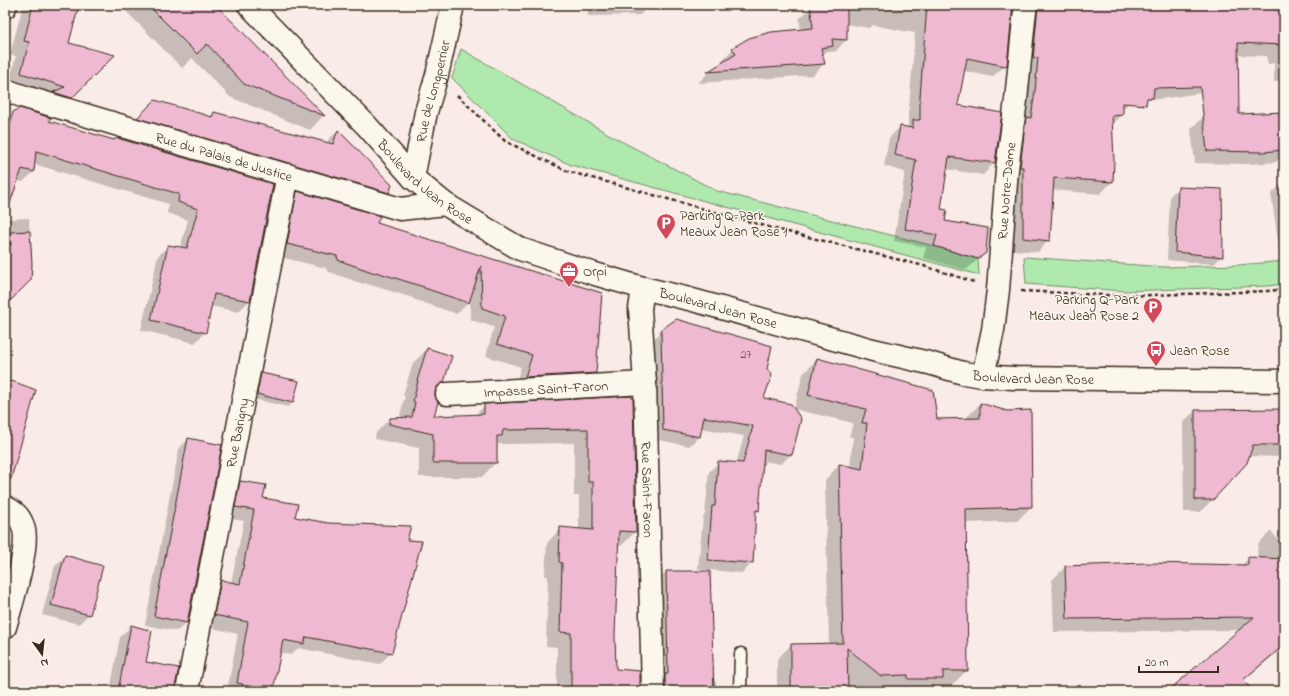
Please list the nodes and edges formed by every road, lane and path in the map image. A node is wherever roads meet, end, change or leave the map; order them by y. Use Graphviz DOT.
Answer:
graph roads {
  1 [pos="249,5"];
  2 [pos="453,5"];
  3 [pos="1026,5"];
  4 [pos="437,75"];
  5 [pos="5,90"];
  6 [pos="288,175"];
  7 [pos="413,178"];
  8 [pos="445,204"];
  9 [pos="643,288"];
  10 [pos="1284,289"];
  11 [pos="998,290"];
  12 [pos="983,376"];
  13 [pos="1284,381"];
  14 [pos="645,383"];
  15 [pos="447,394"];
  16 [pos="5,507"];
  17 [pos="5,627"];
  18 [pos="741,654"];
  19 [pos="740,689"];
  20 [pos="187,691"];
  21 [pos="653,691"];
  1 -- 7 [label="street, Boulevard Jean Rose"];
  2 -- 4 [label="street, Rue de Longperrier"];
  3 -- 11 [label="street, Rue Notre-Dame"];
  4 -- 7 [label="street, Rue de Longperrier"];
  4 -- 11 [label="path"];
  5 -- 6 [label="street, Rue du Palais de Justice"];
  6 -- 8 [label="street, Rue du Palais de Justice"];
  6 -- 20 [label="street, Rue Barigny"];
  7 -- 8 [label="street, Boulevard Jean Rose"];
  8 -- 9 [label="street, Boulevard Jean Rose"];
  9 -- 12 [label="street, Boulevard Jean Rose"];
  9 -- 14 [label="street, Rue Saint-Faron"];
  10 -- 11 [label="path"];
  11 -- 12 [label="street, Rue Notre-Dame"];
  12 -- 13 [label="street, Boulevard Jean Rose"];
  14 -- 15 [label="street, Impasse Saint-Faron"];
  14 -- 21 [label="street, Rue Saint-Faron"];
  16 -- 17 [label="street"];
  18 -- 19 [label="lane"];
}
